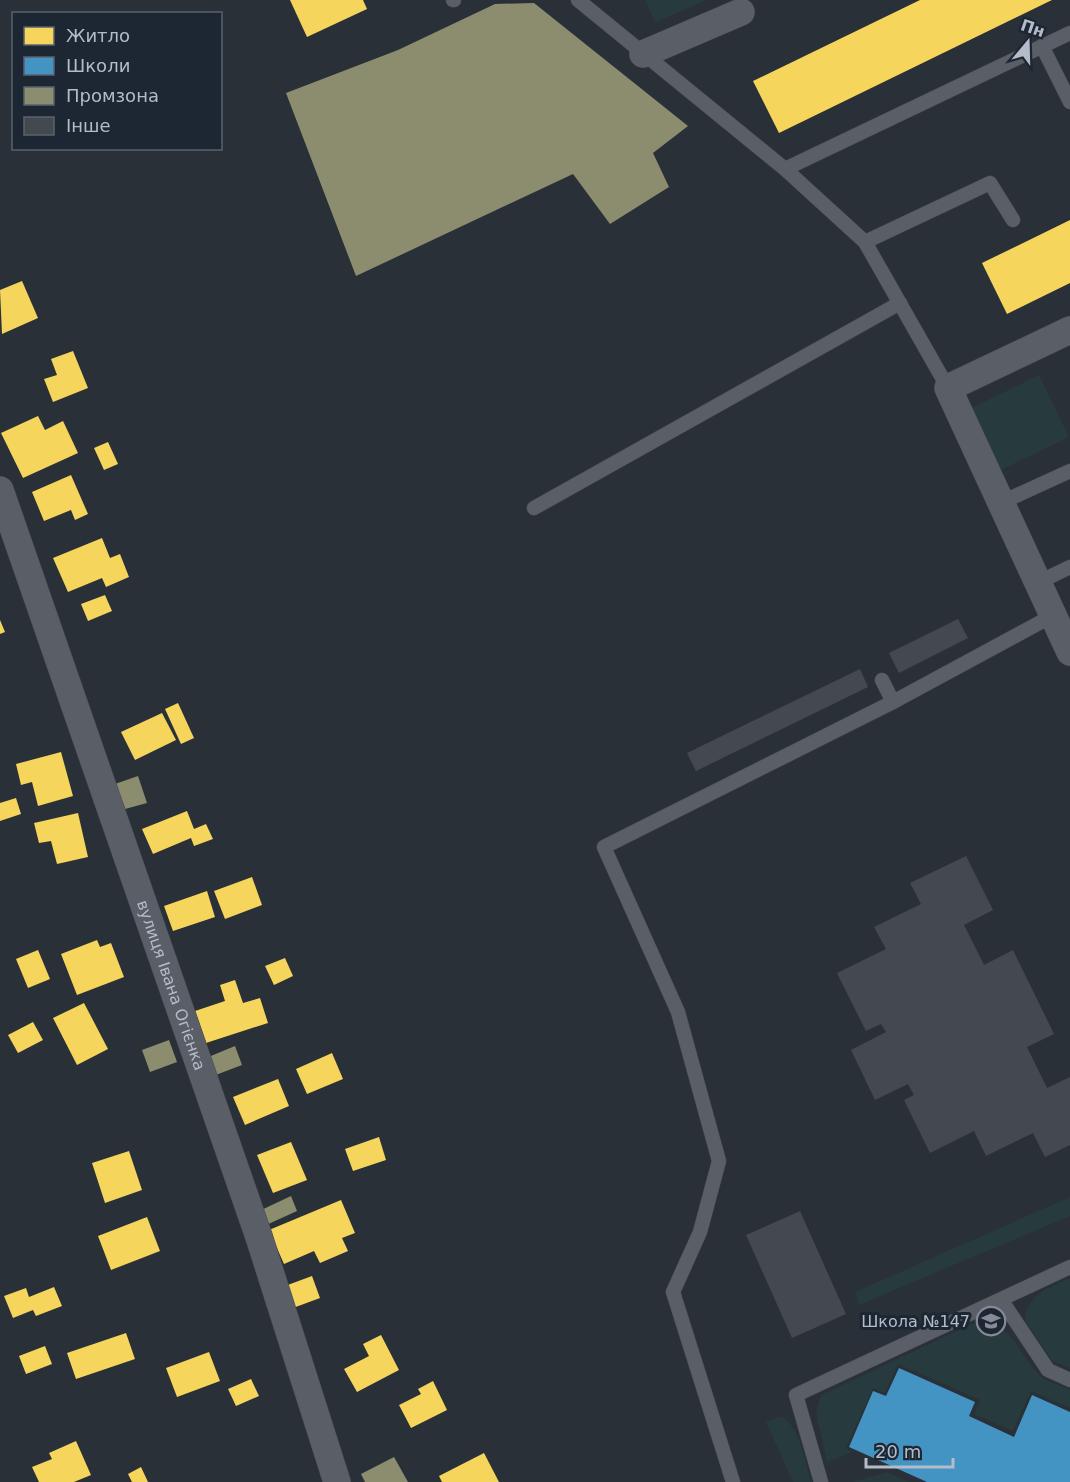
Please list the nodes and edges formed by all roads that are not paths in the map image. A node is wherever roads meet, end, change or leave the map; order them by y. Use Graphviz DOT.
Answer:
graph roads {
  1 [pos="578,0"];
  2 [pos="741,12"];
  3 [pos="1070,33"];
  4 [pos="1042,46"];
  5 [pos="643,54"];
  6 [pos="1070,102"];
  7 [pos="784,169"];
  8 [pos="1013,220"];
  9 [pos="865,242"];
  10 [pos="900,303"];
  11 [pos="1070,330"];
  12 [pos="948,388"];
  13 [pos="1070,471"];
  14 [pos="0,490"];
  15 [pos="1000,503"];
  16 [pos="534,508"];
  17 [pos="1070,567"];
  18 [pos="1037,583"];
  19 [pos="1052,616"];
  20 [pos="1070,652"];
  21 [pos="882,680"];
  22 [pos="893,702"];
  23 [pos="1070,1267"];
  24 [pos="1002,1301"];
  25 [pos="1070,1380"];
  26 [pos="337,1482"];
  27 [pos="733,1482"];
  28 [pos="821,1482"];
  1 -- 5 [label="lane"];
  2 -- 5 [label="street"];
  3 -- 4 [label="lane"];
  4 -- 6 [label="lane"];
  4 -- 7 [label="lane"];
  5 -- 7 [label="lane"];
  7 -- 9 [label="lane"];
  8 -- 9 [label="lane"];
  9 -- 10 [label="lane"];
  10 -- 12 [label="lane"];
  10 -- 16 [label="lane"];
  11 -- 12 [label="street"];
  12 -- 15 [label="street"];
  13 -- 15 [label="lane"];
  14 -- 26 [label="street, вулиця Івана Огієнка"];
  15 -- 18 [label="street"];
  17 -- 18 [label="lane"];
  18 -- 19 [label="street"];
  19 -- 20 [label="street"];
  19 -- 22 [label="lane"];
  21 -- 22 [label="lane"];
  22 -- 27 [label="lane"];
  23 -- 24 [label="lane"];
  24 -- 25 [label="lane"];
  24 -- 28 [label="lane"];
}
